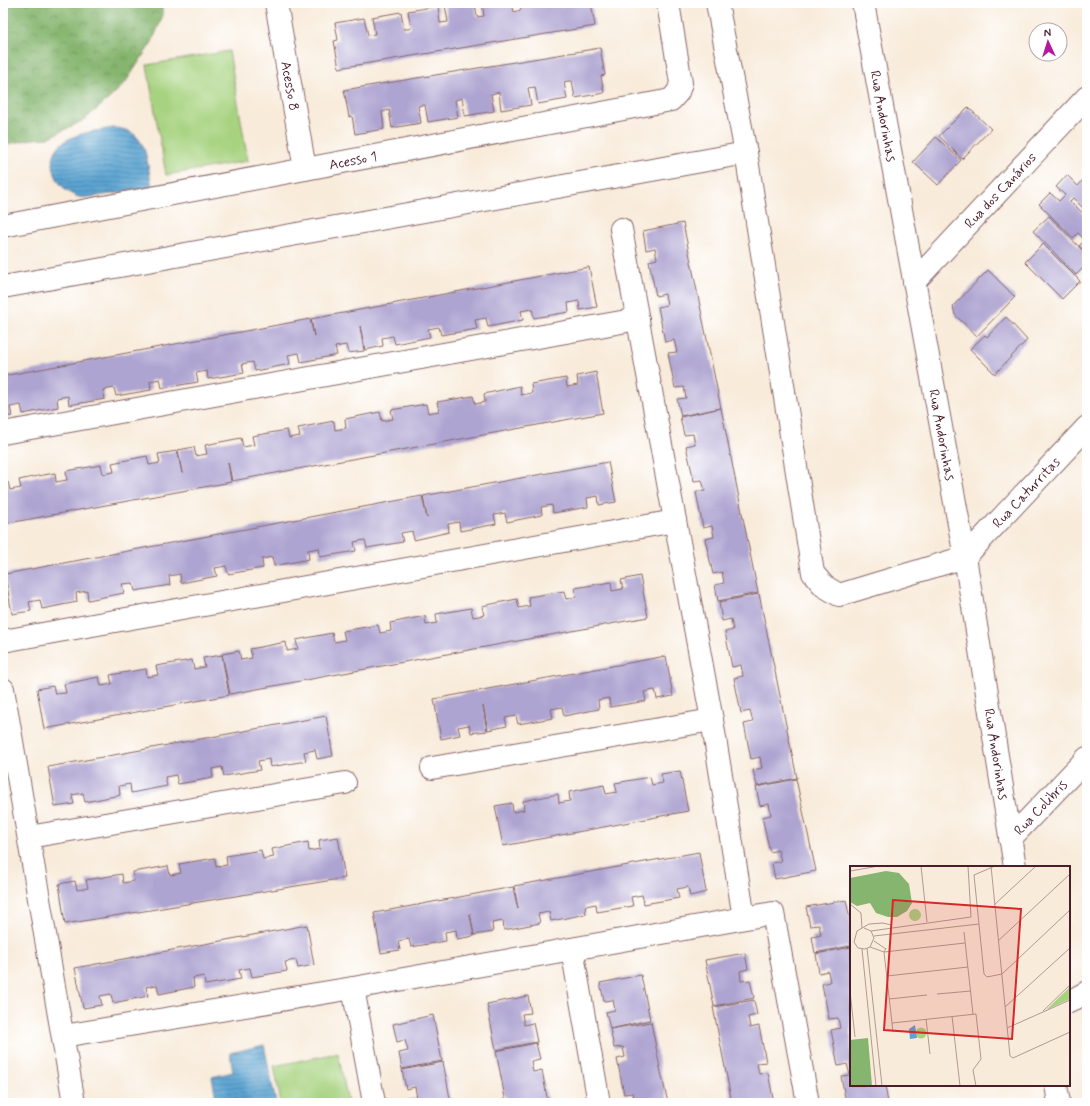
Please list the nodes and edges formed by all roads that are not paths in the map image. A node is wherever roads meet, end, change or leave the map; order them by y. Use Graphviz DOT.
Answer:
graph roads {
  1 [pos="276,3"];
  2 [pos="668,3"];
  3 [pos="718,3"];
  4 [pos="863,3"];
  5 [pos="1087,97"];
  6 [pos="746,153"];
  7 [pos="305,169"];
  8 [pos="3,216"];
  9 [pos="24,223"];
  10 [pos="3,226"];
  11 [pos="621,229"];
  12 [pos="914,282"];
  13 [pos="3,287"];
  14 [pos="638,319"];
  15 [pos="1087,427"];
  16 [pos="3,433"];
  17 [pos="675,521"];
  18 [pos="965,557"];
  19 [pos="3,641"];
  20 [pos="3,689"];
  21 [pos="712,720"];
  22 [pos="1087,758"];
  23 [pos="432,768"];
  24 [pos="345,783"];
  25 [pos="29,837"];
  26 [pos="1010,839"];
  27 [pos="1016,866"];
  28 [pos="744,918"];
  29 [pos="572,948"];
  30 [pos="354,988"];
  31 [pos="1087,992"];
  32 [pos="1070,1001"];
  33 [pos="63,1036"];
  34 [pos="1056,1086"];
  35 [pos="74,1103"];
  36 [pos="374,1103"];
  37 [pos="599,1103"];
  38 [pos="808,1103"];
  39 [pos="1059,1103"];
  1 -- 7 [label="street, Acesso 8"];
  2 -- 7 [label="street, Acesso 1"];
  3 -- 6 [label="street"];
  4 -- 12 [label="street, Rua Andorinhas"];
  5 -- 12 [label="street, Rua dos Canários"];
  6 -- 13 [label="street"];
  6 -- 18 [label="street"];
  7 -- 9 [label="street, Acesso 1"];
  8 -- 9 [label="street, Acesso 1"];
  9 -- 10 [label="street, Acesso 1"];
  11 -- 14 [label="street"];
  12 -- 18 [label="street, Rua Andorinhas"];
  14 -- 16 [label="street"];
  14 -- 17 [label="street"];
  15 -- 18 [label="street, Rua Caturritas"];
  17 -- 19 [label="street"];
  17 -- 21 [label="street"];
  18 -- 26 [label="street, Rua Andorinhas"];
  20 -- 25 [label="street"];
  21 -- 23 [label="street"];
  21 -- 28 [label="street"];
  22 -- 26 [label="street, Rua Colibris"];
  24 -- 25 [label="street"];
  25 -- 33 [label="street"];
  26 -- 27 [label="street, Rua Andorinhas"];
  28 -- 29 [label="street"];
  28 -- 38 [label="street"];
  29 -- 30 [label="street"];
  29 -- 37 [label="street"];
  30 -- 33 [label="street"];
  30 -- 36 [label="street"];
  31 -- 32 [label="street"];
  33 -- 35 [label="street"];
  34 -- 39 [label="street"];
}
